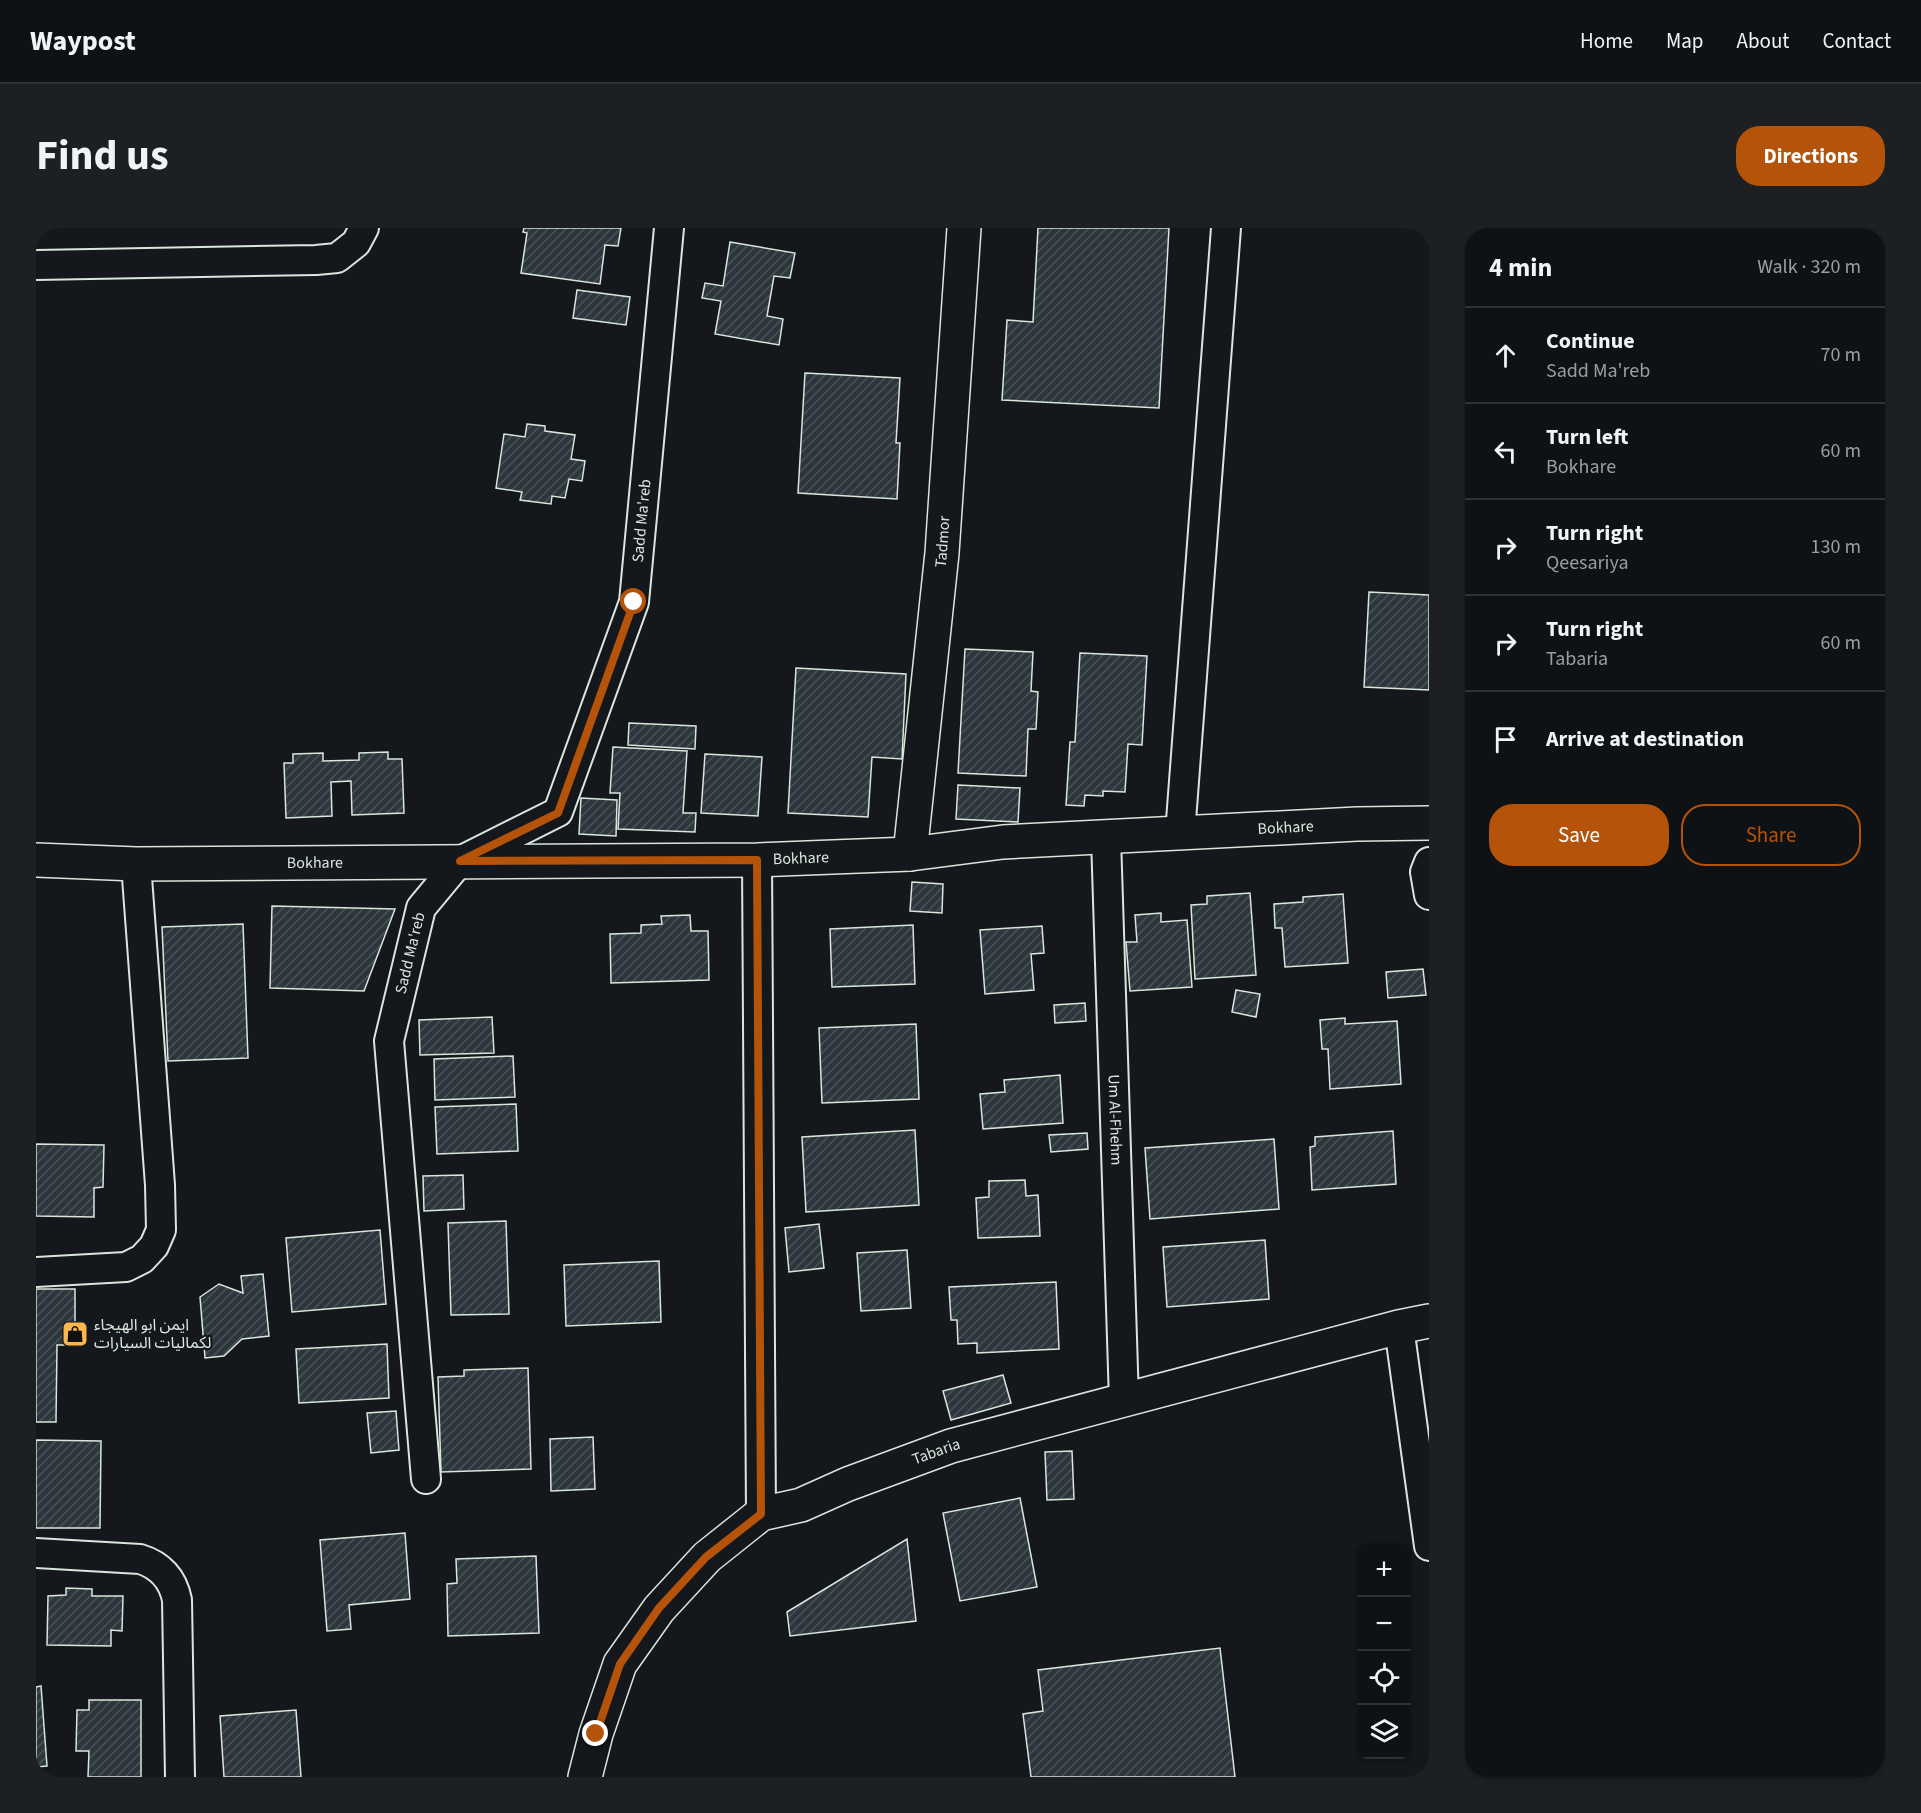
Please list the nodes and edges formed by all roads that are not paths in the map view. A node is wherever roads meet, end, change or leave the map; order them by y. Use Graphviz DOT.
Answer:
graph roads {
  1 [pos="364,228"];
  2 [pos="669,228"];
  3 [pos="964,228"];
  4 [pos="1226,228"];
  5 [pos="36,265"];
  6 [pos="1429,823"];
  7 [pos="1180,834"];
  8 [pos="1106,838"];
  9 [pos="910,854"];
  10 [pos="36,860"];
  11 [pos="757,860"];
  12 [pos="460,861"];
  13 [pos="1429,862"];
  14 [pos="136,864"];
  15 [pos="1429,896"];
  16 [pos="36,1272"];
  17 [pos="1414,1324"];
  18 [pos="1124,1401"];
  19 [pos="426,1479"];
  20 [pos="761,1514"];
  21 [pos="1429,1546"];
  22 [pos="36,1553"];
  23 [pos="180,1777"];
  24 [pos="585,1777"];
  1 -- 5 [label="street"];
  2 -- 12 [label="street, Sadd Ma'reb"];
  3 -- 9 [label="street, Tadmor"];
  4 -- 7 [label="street"];
  6 -- 7 [label="street, Bokhare"];
  7 -- 8 [label="street, Bokhare"];
  8 -- 9 [label="street, Bokhare"];
  8 -- 18 [label="street, Um Al-Fhehm"];
  9 -- 11 [label="street, Bokhare"];
  10 -- 14 [label="street, Bokhare"];
  11 -- 12 [label="street, Bokhare"];
  11 -- 20 [label="street"];
  12 -- 14 [label="street, Bokhare"];
  12 -- 19 [label="street, Sadd Ma'reb"];
  13 -- 15 [label="street"];
  14 -- 16 [label="street"];
  17 -- 18 [label="street, Tabaria"];
  17 -- 21 [label="street"];
  18 -- 20 [label="street, Tabaria"];
  20 -- 24 [label="street, Tabaria"];
  22 -- 23 [label="street"];
}
